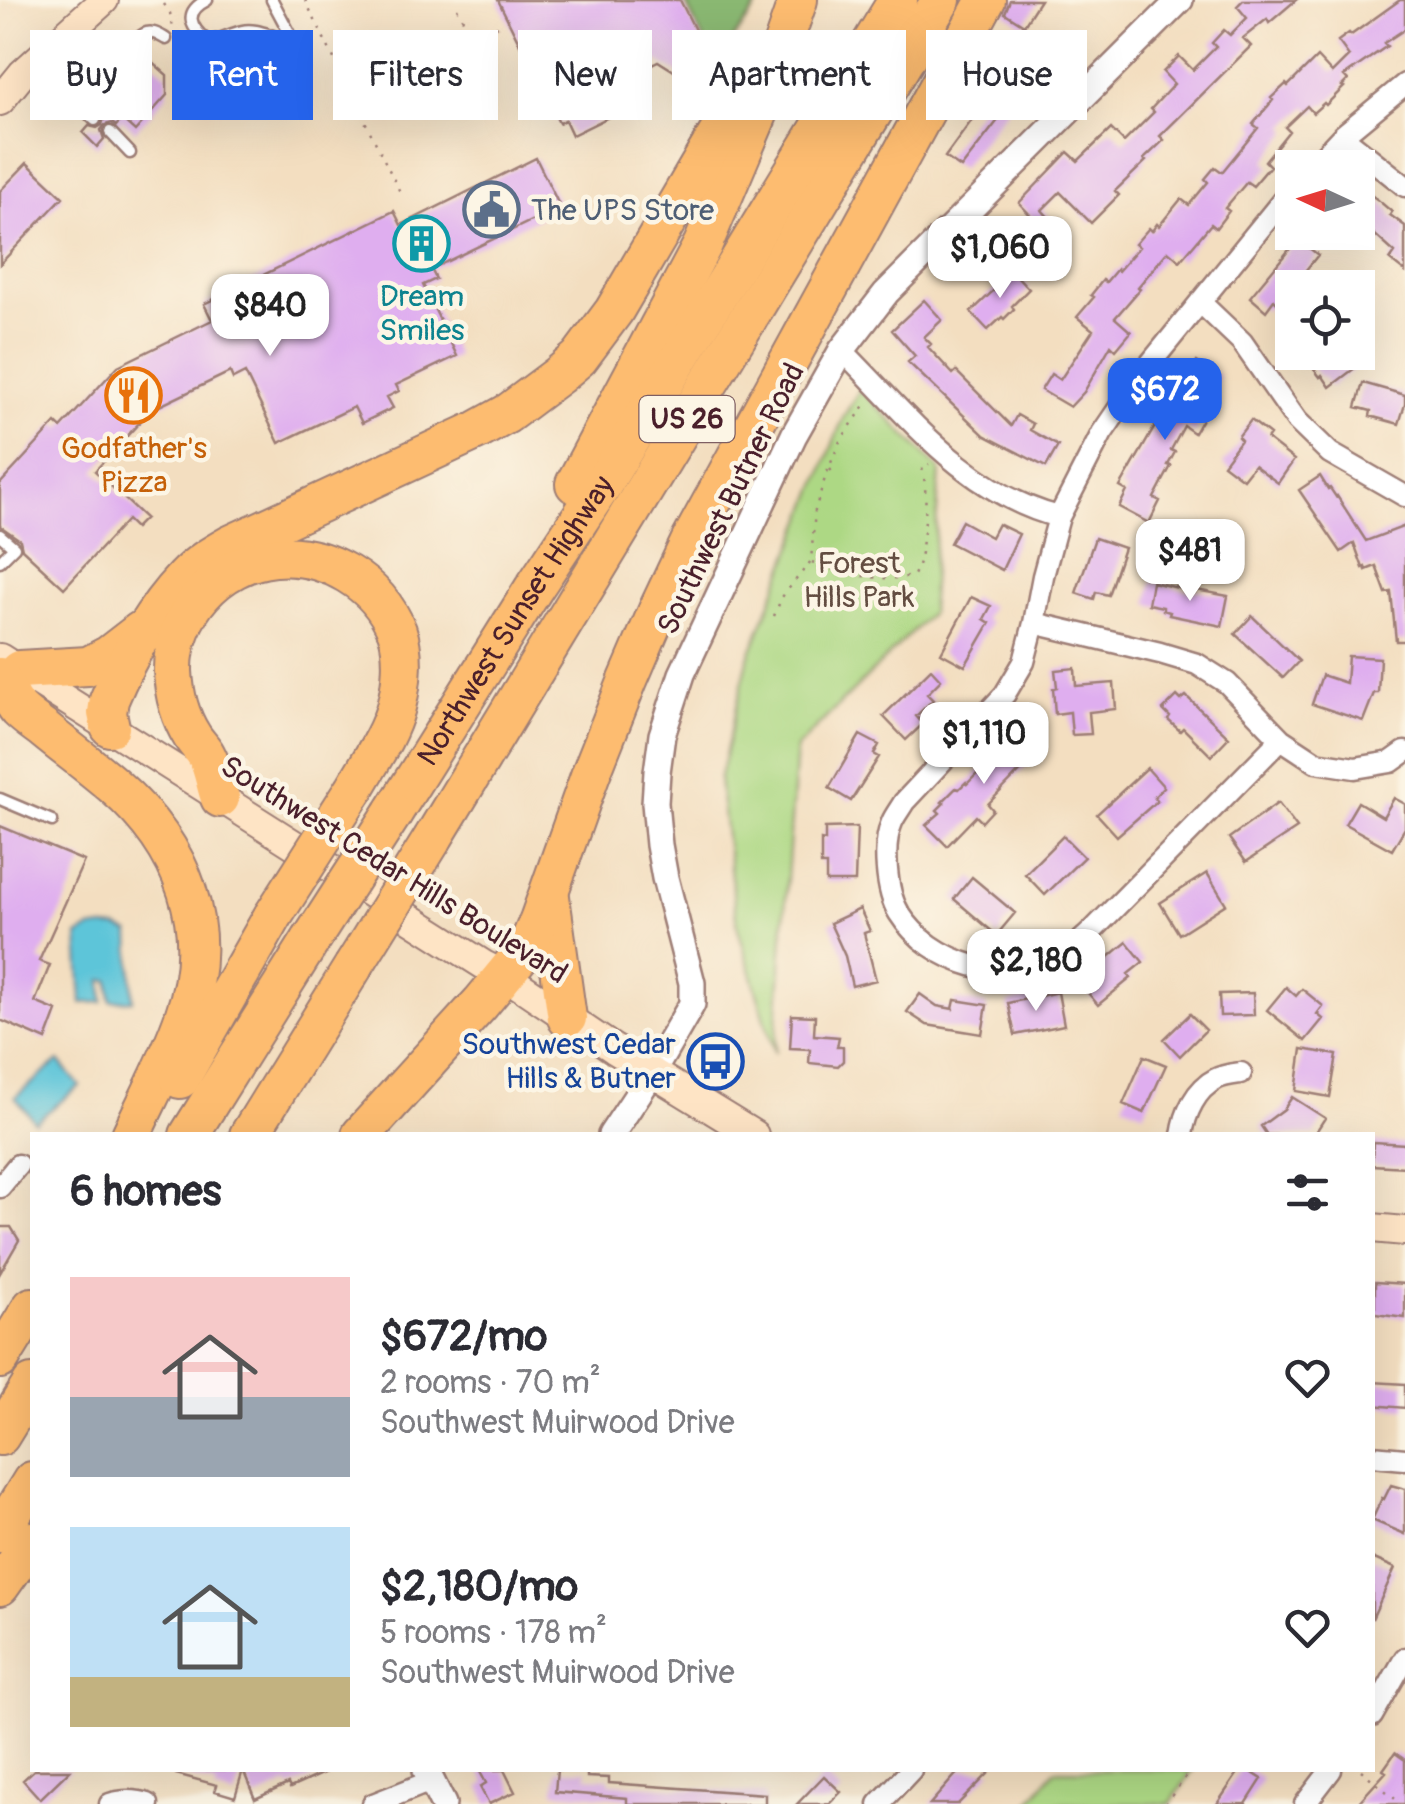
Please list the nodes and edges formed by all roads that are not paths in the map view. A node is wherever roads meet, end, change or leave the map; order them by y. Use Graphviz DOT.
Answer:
graph roads {
  1 [pos="104,0"];
  2 [pos="207,0"];
  3 [pos="272,0"];
  4 [pos="798,0"];
  5 [pos="898,0"];
  6 [pos="941,0"];
  7 [pos="986,0"];
  8 [pos="1180,0"];
  9 [pos="194,30"];
  10 [pos="288,30"];
  11 [pos="152,32"];
  12 [pos="166,39"];
  13 [pos="1405,84"];
  14 [pos="0,101"];
  15 [pos="110,132"];
  16 [pos="719,132"];
  17 [pos="1342,136"];
  18 [pos="1329,150"];
  19 [pos="130,153"];
  20 [pos="1405,186"];
  21 [pos="1275,210"];
  22 [pos="1200,302"];
  23 [pos="842,350"];
  24 [pos="1405,496"];
  25 [pos="1058,518"];
  26 [pos="0,535"];
  27 [pos="0,561"];
  28 [pos="534,588"];
  29 [pos="149,622"];
  30 [pos="1034,623"];
  31 [pos="6,668"];
  32 [pos="110,726"];
  33 [pos="1281,739"];
  34 [pos="1405,752"];
  35 [pos="220,798"];
  36 [pos="0,800"];
  37 [pos="52,820"];
  38 [pos="549,891"];
  39 [pos="504,975"];
  40 [pos="567,1018"];
  41 [pos="652,1073"];
  42 [pos="1241,1073"];
  43 [pos="132,1132"];
  44 [pos="150,1132"];
  45 [pos="191,1132"];
  46 [pos="251,1132"];
  47 [pos="364,1132"];
  48 [pos="613,1132"];
  49 [pos="749,1132"];
  50 [pos="1182,1132"];
  51 [pos="18,1165"];
  52 [pos="0,1187"];
  53 [pos="1375,1228"];
  54 [pos="1405,1230"];
  55 [pos="30,1309"];
  56 [pos="0,1360"];
  57 [pos="30,1387"];
  58 [pos="0,1436"];
  59 [pos="1375,1456"];
  60 [pos="1405,1458"];
  61 [pos="30,1484"];
  62 [pos="0,1533"];
  63 [pos="30,1545"];
  64 [pos="0,1586"];
  65 [pos="1405,1658"];
  66 [pos="1375,1711"];
  67 [pos="910,1772"];
  68 [pos="1329,1772"];
  69 [pos="434,1785"];
  70 [pos="110,1804"];
  71 [pos="148,1804"];
  72 [pos="373,1804"];
  73 [pos="879,1804"];
  74 [pos="1305,1804"];
  1 -- 14 [label="main road"];
  2 -- 9 [label="lane"];
  3 -- 10 [label="lane"];
  4 -- 28 [label="highway"];
  5 -- 28 [label="highway, Northwest Sunset Highway / US 26"];
  6 -- 46 [label="highway, Northwest Sunset Highway / US 26, bridge"];
  7 -- 38 [label="highway"];
  8 -- 23 [label="street, Southwest Butner Road"];
  11 -- 12 [label="lane"];
  13 -- 17 [label="street"];
  15 -- 19 [label="lane"];
  16 -- 29 [label="highway"];
  17 -- 18 [label="street"];
  17 -- 20 [label="street"];
  21 -- 22 [label="street"];
  22 -- 24 [label="street"];
  22 -- 25 [label="street"];
  23 -- 25 [label="street"];
  23 -- 41 [label="street, Southwest Butner Road"];
  25 -- 30 [label="street"];
  26 -- 27 [label="lane"];
  28 -- 45 [label="highway, Northwest Sunset Highway / US 26, bridge"];
  29 -- 31 [label="highway"];
  29 -- 32 [label="highway"];
  30 -- 33 [label="street"];
  30 -- 33 [label="street"];
  31 -- 32 [label="main road, Southwest Cedar Hills Boulevard"];
  31 -- 43 [label="highway"];
  32 -- 35 [label="main road, Southwest Cedar Hills Boulevard"];
  33 -- 34 [label="street"];
  35 -- 39 [label="main road, Southwest Cedar Hills Boulevard"];
  35 -- 44 [label="highway, bridge"];
  36 -- 37 [label="lane"];
  38 -- 39 [label="highway"];
  38 -- 40 [label="highway"];
  39 -- 40 [label="main road, Southwest Cedar Hills Boulevard"];
  39 -- 47 [label="highway"];
  40 -- 41 [label="main road, Southwest Cedar Hills Boulevard"];
  41 -- 48 [label="street, Southwest Butner Road"];
  41 -- 49 [label="main road, Southwest Cedar Hills Boulevard"];
  42 -- 50 [label="street"];
  51 -- 52 [label="street"];
  53 -- 54 [label="main road"];
  55 -- 56 [label="highway"];
  57 -- 58 [label="highway"];
  59 -- 60 [label="street"];
  61 -- 62 [label="highway"];
  63 -- 64 [label="highway"];
  65 -- 66 [label="street"];
  67 -- 73 [label="street"];
  68 -- 74 [label="street"];
  69 -- 72 [label="street"];
  70 -- 71 [label="street"];
}
